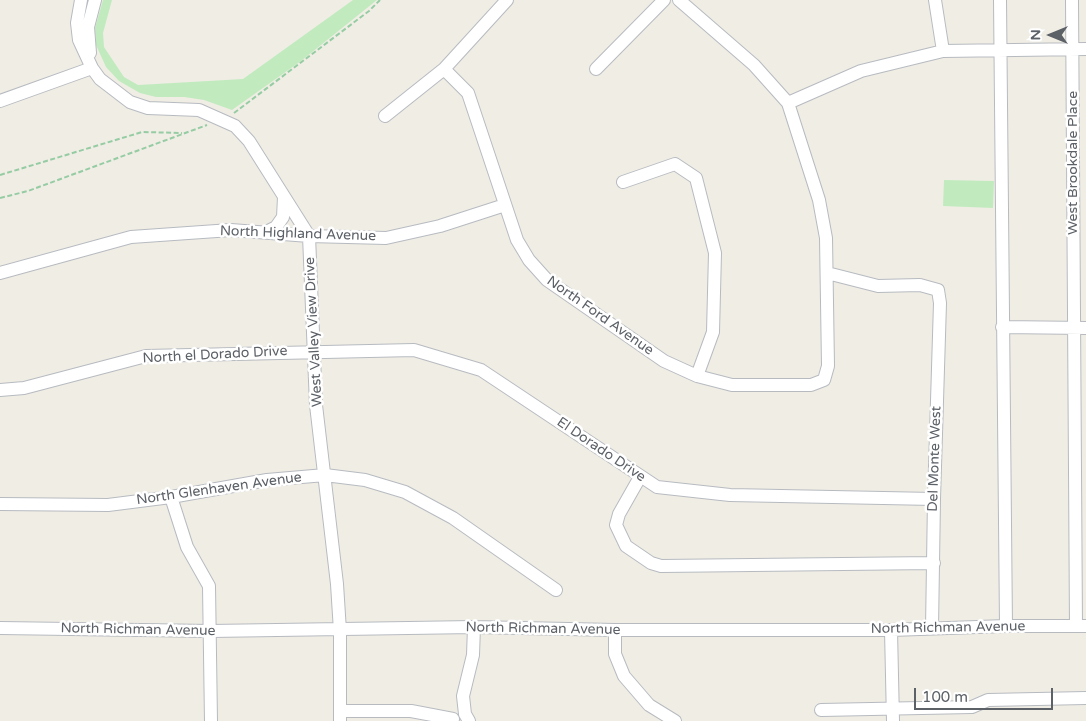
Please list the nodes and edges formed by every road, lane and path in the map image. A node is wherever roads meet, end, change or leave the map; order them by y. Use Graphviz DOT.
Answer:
graph roads {
  1 [pos="81,0"];
  2 [pos="95,0"];
  3 [pos="507,0"];
  4 [pos="664,0"];
  5 [pos="679,0"];
  6 [pos="935,0"];
  7 [pos="1000,0"];
  8 [pos="1072,0"];
  9 [pos="1001,49"];
  10 [pos="1072,49"];
  11 [pos="1086,49"];
  12 [pos="943,51"];
  13 [pos="92,68"];
  14 [pos="444,69"];
  15 [pos="596,69"];
  16 [pos="0,101"];
  17 [pos="788,103"];
  18 [pos="385,116"];
  19 [pos="184,133"];
  20 [pos="0,175"];
  21 [pos="622,182"];
  22 [pos="284,197"];
  23 [pos="506,205"];
  24 [pos="266,232"];
  25 [pos="309,236"];
  26 [pos="0,272"];
  27 [pos="827,273"];
  28 [pos="1002,327"];
  29 [pos="1080,327"];
  30 [pos="314,350"];
  31 [pos="697,376"];
  32 [pos="0,390"];
  33 [pos="325,475"];
  34 [pos="640,477"];
  35 [pos="171,497"];
  36 [pos="934,499"];
  37 [pos="0,504"];
  38 [pos="934,563"];
  39 [pos="556,590"];
  40 [pos="1006,626"];
  41 [pos="1081,626"];
  42 [pos="474,627"];
  43 [pos="0,628"];
  44 [pos="932,628"];
  45 [pos="616,630"];
  46 [pos="891,630"];
  47 [pos="211,631"];
  48 [pos="340,631"];
  49 [pos="1086,698"];
  50 [pos="821,710"];
  51 [pos="893,715"];
  52 [pos="340,716"];
  53 [pos="459,719"];
  54 [pos="211,721"];
  55 [pos="675,721"];
  1 -- 13 [label="street"];
  2 -- 13 [label="street"];
  3 -- 14 [label="street"];
  4 -- 15 [label="street"];
  5 -- 17 [label="street"];
  6 -- 12 [label="street"];
  7 -- 9 [label="street"];
  8 -- 10 [label="street, West Brookdale Place"];
  9 -- 10 [label="street"];
  9 -- 12 [label="street"];
  9 -- 28 [label="street"];
  10 -- 11 [label="street"];
  10 -- 29 [label="street, West Brookdale Place"];
  12 -- 17 [label="street"];
  13 -- 16 [label="street"];
  13 -- 22 [label="street"];
  14 -- 18 [label="street"];
  14 -- 23 [label="street, North Ford Avenue"];
  17 -- 27 [label="street"];
  19 -- 20 [label="path"];
  21 -- 31 [label="street"];
  22 -- 24 [label="street"];
  22 -- 25 [label="street"];
  23 -- 25 [label="street, North Highland Avenue"];
  23 -- 31 [label="street, North Ford Avenue"];
  24 -- 25 [label="street, North Highland Avenue"];
  24 -- 26 [label="street, North Highland Avenue"];
  25 -- 30 [label="street, West Valley View Drive"];
  27 -- 31 [label="street, North Ford Avenue"];
  27 -- 36 [label="street, Del Monte West"];
  28 -- 29 [label="street"];
  28 -- 40 [label="street"];
  29 -- 41 [label="street, West Brookdale Place"];
  30 -- 32 [label="street, North el Dorado Drive"];
  30 -- 33 [label="street, West Valley View Drive"];
  30 -- 34 [label="street, El Dorado Drive"];
  33 -- 35 [label="street, North Glenhaven Avenue"];
  33 -- 39 [label="street, North Glenhaven Avenue"];
  33 -- 48 [label="street, West Valley View Drive"];
  34 -- 36 [label="street, El Dorado Drive"];
  34 -- 38 [label="street"];
  35 -- 37 [label="street, North Glenhaven Avenue"];
  35 -- 47 [label="street"];
  36 -- 38 [label="street, Del Monte West"];
  38 -- 44 [label="street, Del Monte West"];
  40 -- 41 [label="street, North Richman Avenue"];
  40 -- 44 [label="street, North Richman Avenue"];
  42 -- 45 [label="street, North Richman Avenue"];
  42 -- 48 [label="street, North Richman Avenue"];
  42 -- 53 [label="street"];
  43 -- 47 [label="street, North Richman Avenue"];
  44 -- 46 [label="street, North Richman Avenue"];
  45 -- 46 [label="street, North Richman Avenue"];
  45 -- 55 [label="street"];
  46 -- 51 [label="street"];
  47 -- 48 [label="street, North Richman Avenue"];
  47 -- 54 [label="street"];
  48 -- 52 [label="street, West Valley View Drive"];
  49 -- 51 [label="street"];
  50 -- 51 [label="street"];
  52 -- 53 [label="street"];
}
